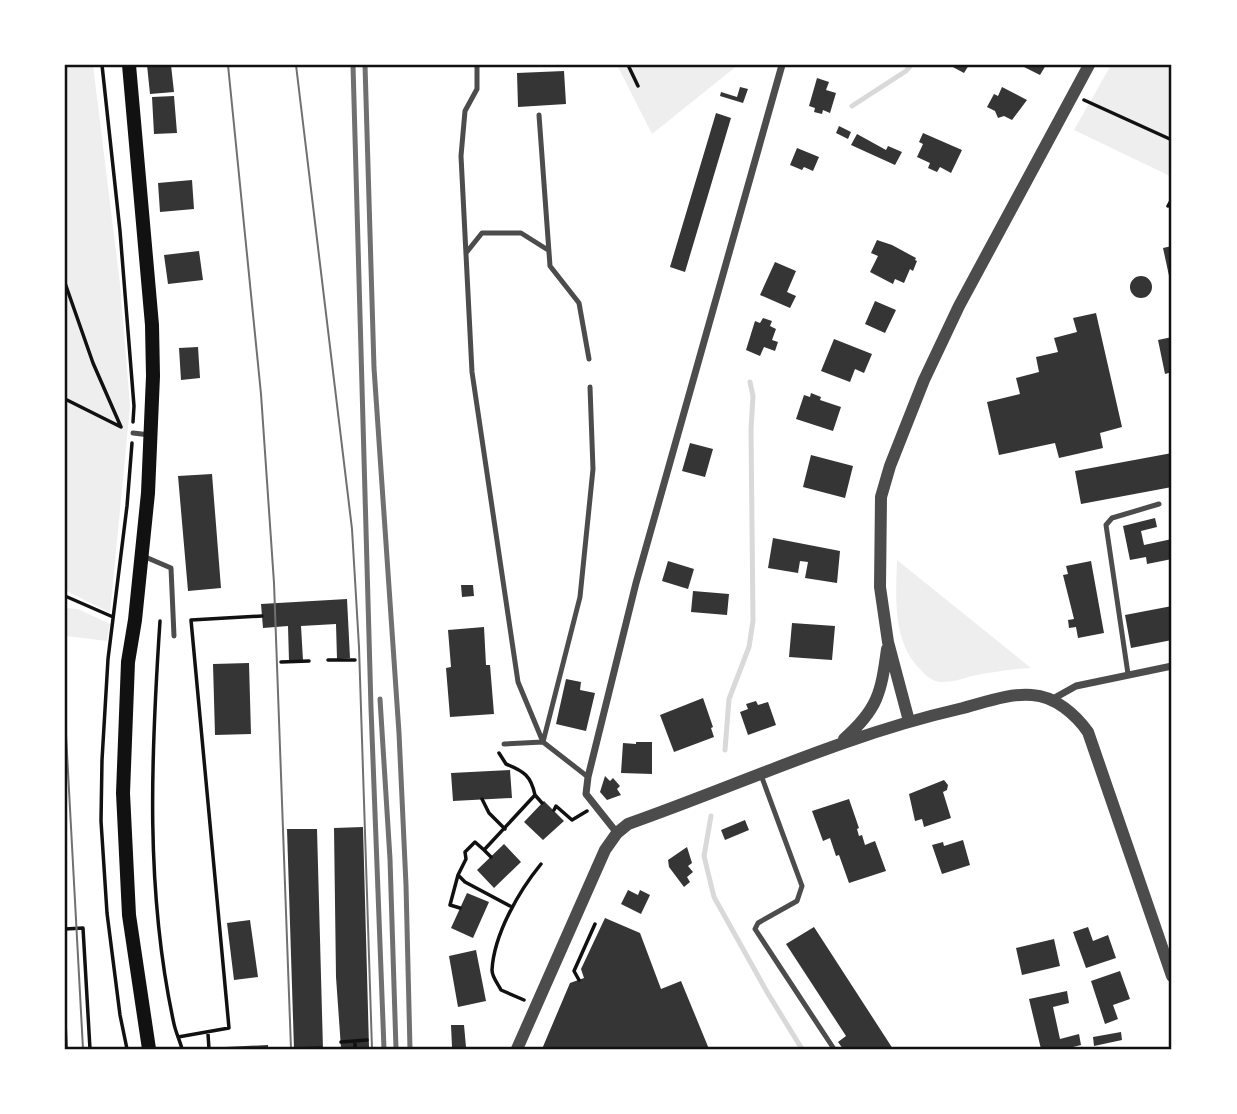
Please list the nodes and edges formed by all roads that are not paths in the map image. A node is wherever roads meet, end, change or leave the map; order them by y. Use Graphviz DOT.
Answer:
graph roads {
  1 [pos="129,65"];
  2 [pos="477,65"];
  3 [pos="782,65"];
  4 [pos="1089,65"];
  5 [pos="539,115"];
  6 [pos="548,250"];
  7 [pos="466,253"];
  8 [pos="589,359"];
  9 [pos="590,387"];
  10 [pos="132,433"];
  11 [pos="150,435"];
  12 [pos="1159,504"];
  13 [pos="142,556"];
  14 [pos="174,636"];
  15 [pos="888,642"];
  16 [pos="1172,666"];
  17 [pos="1128,674"];
  18 [pos="1051,700"];
  19 [pos="909,721"];
  20 [pos="543,742"];
  21 [pos="504,744"];
  22 [pos="838,744"];
  23 [pos="760,773"];
  24 [pos="588,777"];
  25 [pos="617,833"];
  26 [pos="1172,976"];
  27 [pos="149,1049"];
  28 [pos="517,1049"];
  29 [pos="834,1049"];
  1 -- 11 [label="main road"];
  2 -- 7 [label="lane"];
  3 -- 24 [label="street"];
  4 -- 15 [label="street"];
  5 -- 6 [label="lane"];
  6 -- 7 [label="lane"];
  6 -- 8 [label="lane"];
  7 -- 20 [label="lane"];
  9 -- 20 [label="lane"];
  10 -- 11 [label="lane"];
  11 -- 13 [label="main road"];
  12 -- 17 [label="lane"];
  13 -- 14 [label="lane"];
  13 -- 27 [label="main road"];
  15 -- 19 [label="street"];
  15 -- 22 [label="street"];
  16 -- 17 [label="street"];
  17 -- 18 [label="street"];
  18 -- 19 [label="street"];
  18 -- 26 [label="street"];
  19 -- 22 [label="street"];
  20 -- 21 [label="lane"];
  20 -- 24 [label="lane"];
  22 -- 23 [label="street"];
  23 -- 25 [label="street"];
  23 -- 29 [label="lane"];
  24 -- 25 [label="street"];
  25 -- 28 [label="street"];
}
